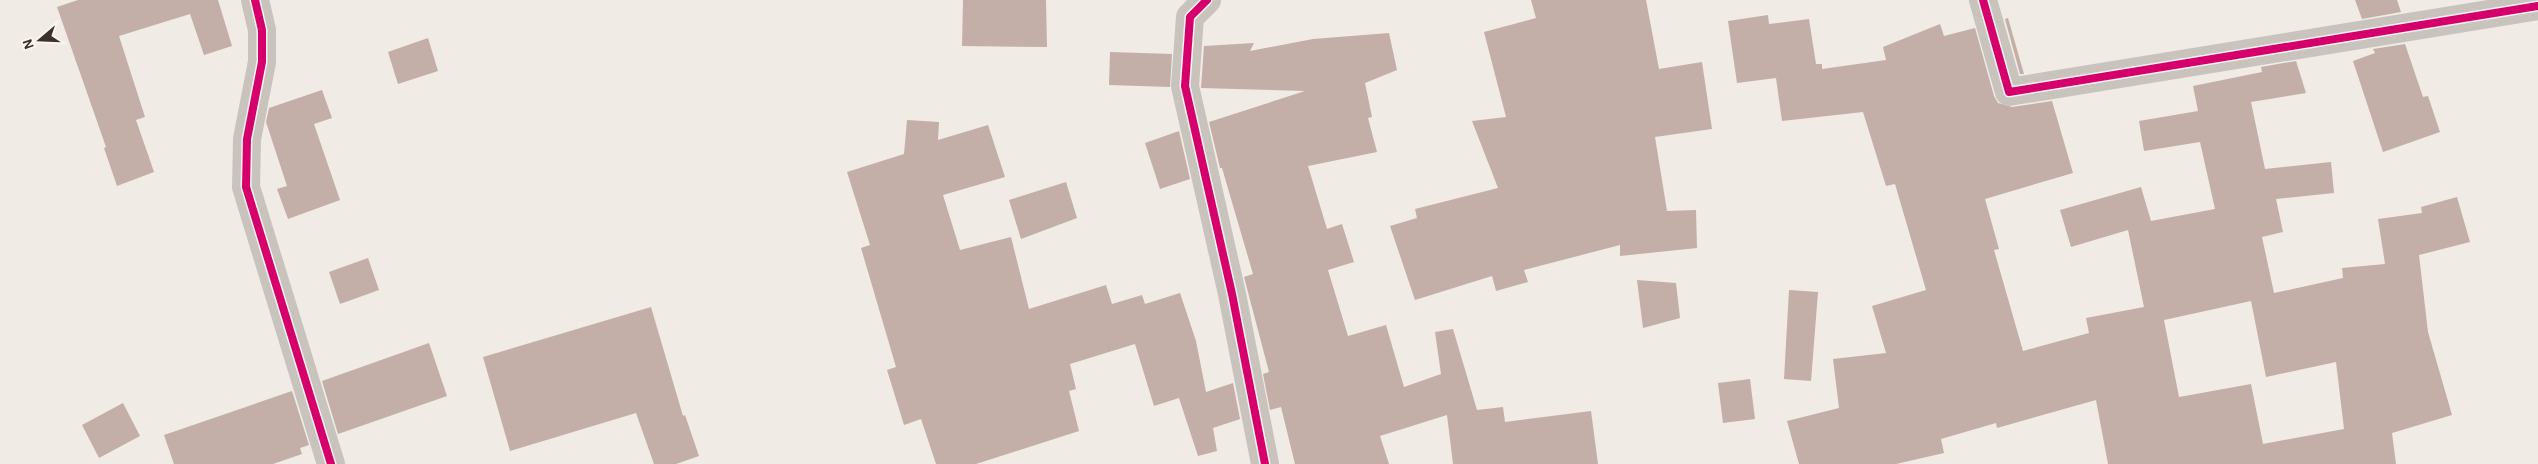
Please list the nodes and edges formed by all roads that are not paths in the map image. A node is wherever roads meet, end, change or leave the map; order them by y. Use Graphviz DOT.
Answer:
graph roads {
  1 [pos="255,0"];
  2 [pos="1207,0"];
  3 [pos="1983,0"];
  4 [pos="2538,6"];
  5 [pos="331,464"];
  6 [pos="1265,464"];
  1 -- 5 [label="street"];
  2 -- 6 [label="street"];
  3 -- 4 [label="street"];
}
